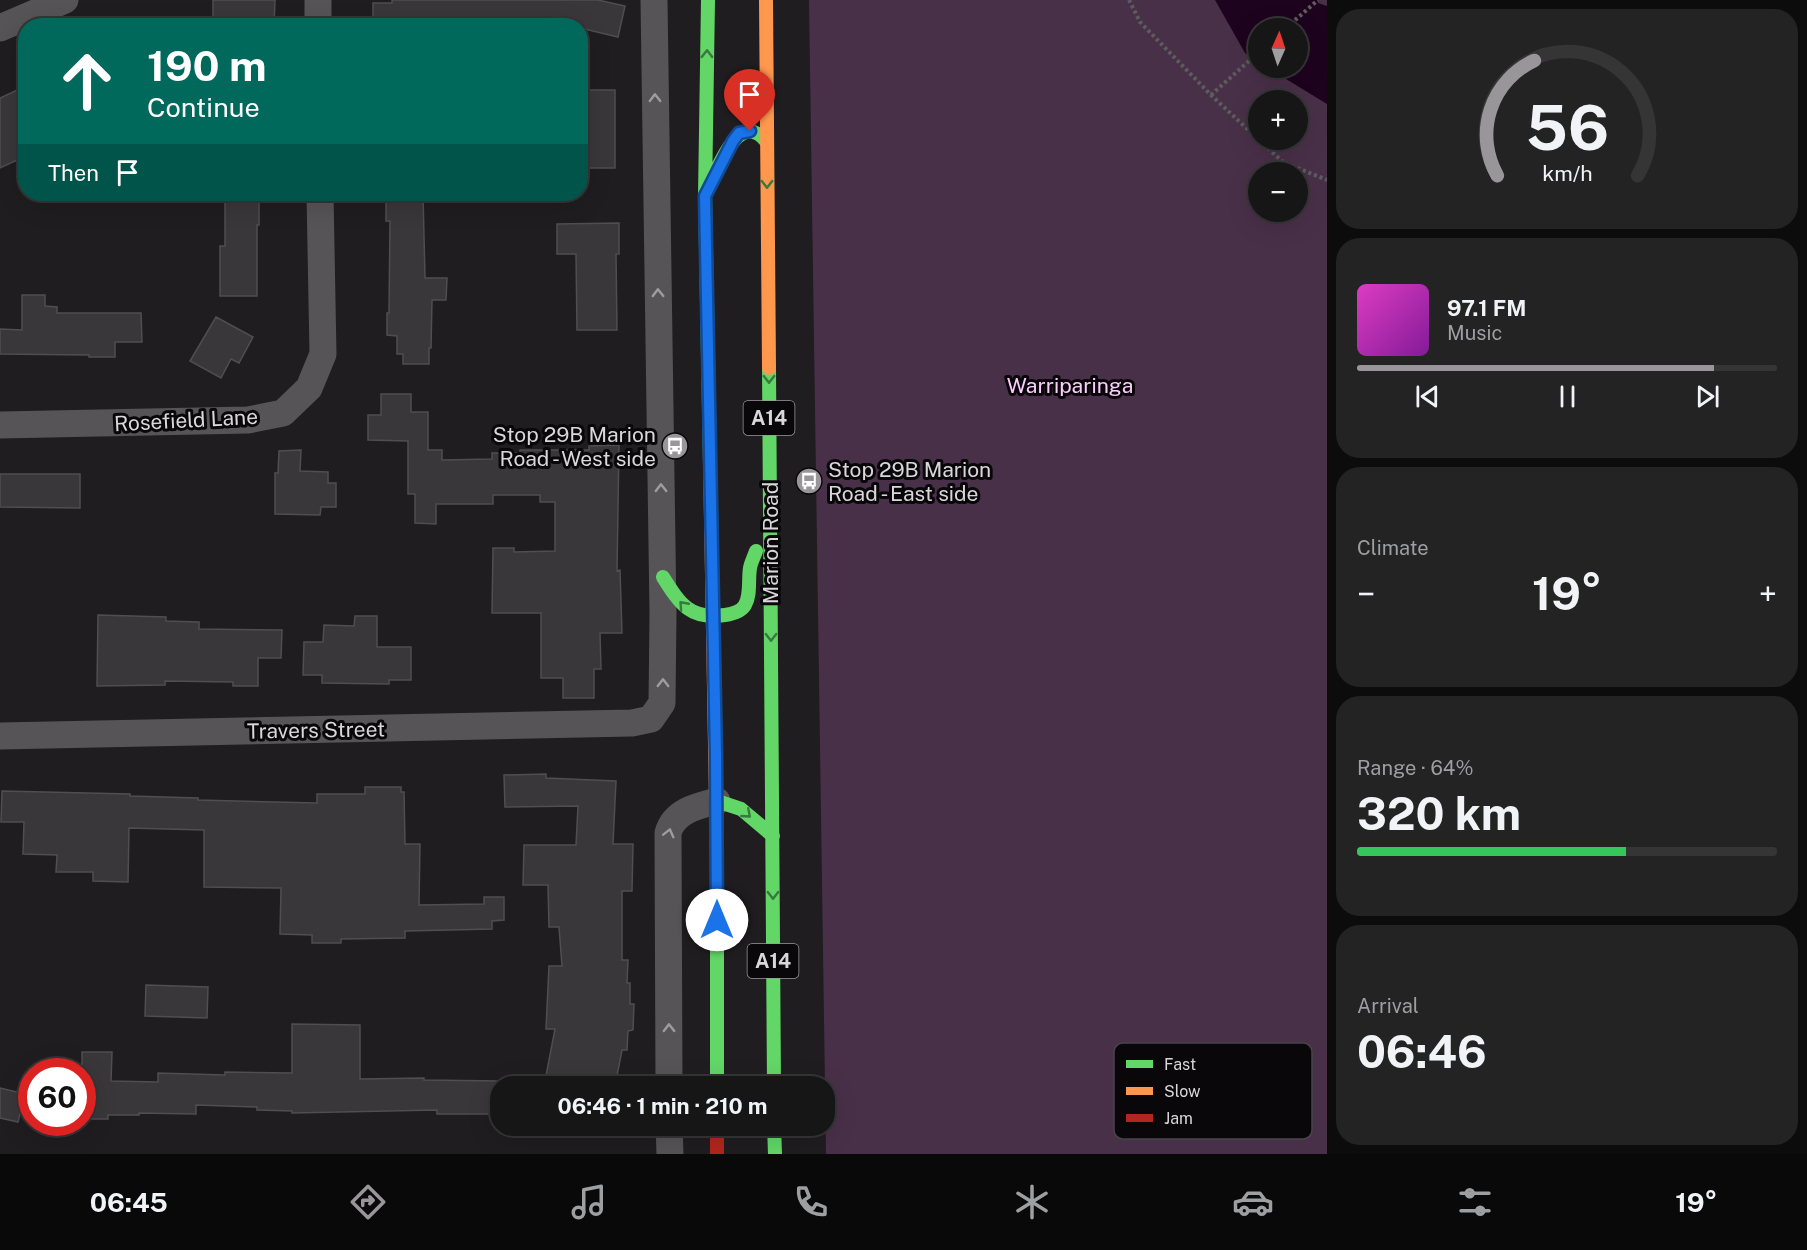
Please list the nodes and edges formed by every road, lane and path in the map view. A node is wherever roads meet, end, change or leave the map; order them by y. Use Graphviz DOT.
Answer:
graph roads {
  1 [pos="65,0"];
  2 [pos="318,0"];
  3 [pos="654,0"];
  4 [pos="708,0"];
  5 [pos="766,0"];
  6 [pos="1129,0"];
  7 [pos="1318,0"];
  8 [pos="23,18"];
  9 [pos="318,18"];
  10 [pos="1297,18"];
  11 [pos="18,20"];
  12 [pos="0,28"];
  13 [pos="1248,62"];
  14 [pos="1211,95"];
  15 [pos="1248,129"];
  16 [pos="767,142"];
  17 [pos="1270,150"];
  18 [pos="1327,180"];
  19 [pos="705,196"];
  20 [pos="321,201"];
  21 [pos="0,425"];
  22 [pos="770,522"];
  23 [pos="663,578"];
  24 [pos="714,617"];
  25 [pos="0,736"];
  26 [pos="717,801"];
  27 [pos="773,836"];
  28 [pos="669,1076"];
  29 [pos="717,1076"];
  30 [pos="774,1076"];
  31 [pos="669,1136"];
  32 [pos="717,1136"];
  33 [pos="774,1136"];
  34 [pos="670,1154"];
  35 [pos="717,1154"];
  36 [pos="775,1154"];
  1 -- 8 [label="street"];
  2 -- 9 [label="street"];
  23 -- 3 [label="street, one-way"];
  19 -- 4 [label="main road, A14, one-way"];
  5 -- 16 [label="main road, Marion Road / A14"];
  6 -- 14 [label="path"];
  7 -- 10 [label="path"];
  11 -- 12 [label="street"];
  13 -- 14 [label="path"];
  14 -- 15 [label="path"];
  16 -- 19 [label="main road"];
  16 -- 22 [label="main road, Marion Road / A14, one-way"];
  17 -- 18 [label="path"];
  19 -- 24 [label="main road, A14"];
  20 -- 21 [label="street, Rosefield Lane"];
  22 -- 24 [label="main road"];
  22 -- 27 [label="main road, Marion Road / A14, one-way"];
  24 -- 23 [label="main road, one-way"];
  25 -- 23 [label="street, Travers Street, one-way"];
  24 -- 26 [label="main road, A14"];
  26 -- 27 [label="main road, one-way"];
  28 -- 26 [label="street, one-way"];
  26 -- 29 [label="main road, A14"];
  27 -- 30 [label="main road, Marion Road / A14, one-way"];
  31 -- 34 [label="street"];
  32 -- 35 [label="main road"];
  33 -- 36 [label="main road"];
}
